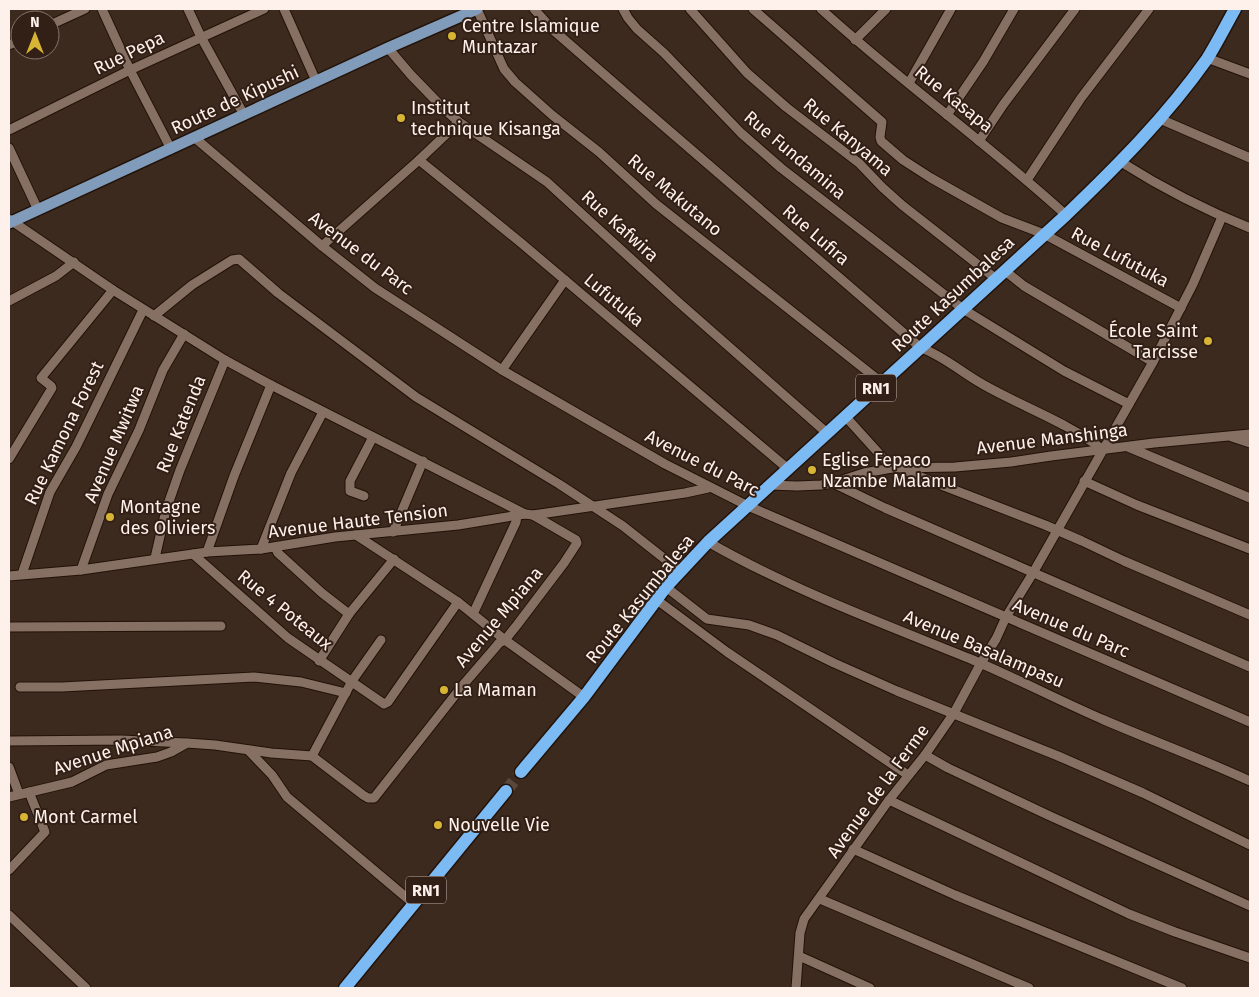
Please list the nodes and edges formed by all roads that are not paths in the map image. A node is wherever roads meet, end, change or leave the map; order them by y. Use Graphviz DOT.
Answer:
graph roads {
  1 [pos="85,9"];
  2 [pos="102,9"];
  3 [pos="188,9"];
  4 [pos="264,9"];
  5 [pos="284,9"];
  6 [pos="477,9"];
  7 [pos="534,9"];
  8 [pos="624,9"];
  9 [pos="690,9"];
  10 [pos="753,9"];
  11 [pos="821,9"];
  12 [pos="886,9"];
  13 [pos="951,9"];
  14 [pos="1014,9"];
  15 [pos="1075,9"];
  16 [pos="1149,9"];
  17 [pos="1235,9"];
  18 [pos="60,20"];
  19 [pos="201,37"];
  20 [pos="855,40"];
  21 [pos="388,48"];
  22 [pos="1207,58"];
  23 [pos="130,70"];
  24 [pos="1250,74"];
  25 [pos="316,81"];
  26 [pos="909,84"];
  27 [pos="244,115"];
  28 [pos="947,115"];
  29 [pos="1160,119"];
  30 [pos="459,122"];
  31 [pos="9,130"];
  32 [pos="195,138"];
  33 [pos="979,141"];
  34 [pos="9,148"];
  35 [pos="171,149"];
  36 [pos="1250,158"];
  37 [pos="419,160"];
  38 [pos="1121,162"];
  39 [pos="1027,180"];
  40 [pos="38,210"];
  41 [pos="1066,215"];
  42 [pos="1222,217"];
  43 [pos="10,221"];
  44 [pos="1250,228"];
  45 [pos="1044,234"];
  46 [pos="322,246"];
  47 [pos="74,262"];
  48 [pos="1000,274"];
  49 [pos="565,280"];
  50 [pos="113,290"];
  51 [pos="9,301"];
  52 [pos="1181,308"];
  53 [pos="963,309"];
  54 [pos="143,310"];
  55 [pos="154,316"];
  56 [pos="184,334"];
  57 [pos="921,348"];
  58 [pos="225,360"];
  59 [pos="1153,362"];
  60 [pos="502,370"];
  61 [pos="882,382"];
  62 [pos="271,385"];
  63 [pos="1129,404"];
  64 [pos="323,412"];
  65 [pos="845,416"];
  66 [pos="827,432"];
  67 [pos="1250,434"];
  68 [pos="1230,436"];
  69 [pos="373,437"];
  70 [pos="1250,443"];
  71 [pos="1126,446"];
  72 [pos="1102,449"];
  73 [pos="9,459"];
  74 [pos="423,461"];
  75 [pos="788,468"];
  76 [pos="895,469"];
  77 [pos="1084,481"];
  78 [pos="833,483"];
  79 [pos="770,485"];
  80 [pos="708,488"];
  81 [pos="364,496"];
  82 [pos="1250,498"];
  83 [pos="591,506"];
  84 [pos="748,506"];
  85 [pos="525,515"];
  86 [pos="1057,530"];
  87 [pos="393,532"];
  88 [pos="356,535"];
  89 [pos="708,542"];
  90 [pos="275,547"];
  91 [pos="261,548"];
  92 [pos="1250,549"];
  93 [pos="207,552"];
  94 [pos="193,554"];
  95 [pos="155,558"];
  96 [pos="394,559"];
  97 [pos="81,570"];
  98 [pos="680,572"];
  99 [pos="1033,573"];
  100 [pos="22,574"];
  101 [pos="9,576"];
  102 [pos="666,587"];
  103 [pos="657,600"];
  104 [pos="458,602"];
  105 [pos="349,614"];
  106 [pos="474,614"];
  107 [pos="1250,615"];
  108 [pos="1006,618"];
  109 [pos="221,626"];
  110 [pos="9,627"];
  111 [pos="381,640"];
  112 [pos="505,640"];
  113 [pos="319,661"];
  114 [pos="980,663"];
  115 [pos="1250,667"];
  116 [pos="352,681"];
  117 [pos="20,688"];
  118 [pos="346,693"];
  119 [pos="584,697"];
  120 [pos="954,714"];
  121 [pos="1250,722"];
  122 [pos="9,741"];
  123 [pos="187,743"];
  124 [pos="248,750"];
  125 [pos="925,755"];
  126 [pos="312,756"];
  127 [pos="9,767"];
  128 [pos="521,772"];
  129 [pos="908,775"];
  130 [pos="1250,782"];
  131 [pos="506,791"];
  132 [pos="28,792"];
  133 [pos="19,794"];
  134 [pos="9,797"];
  135 [pos="889,800"];
  136 [pos="1250,845"];
  137 [pos="853,849"];
  138 [pos="9,870"];
  139 [pos="820,899"];
  140 [pos="414,904"];
  141 [pos="1250,906"];
  142 [pos="9,915"];
  143 [pos="799,956"];
  144 [pos="1250,958"];
  145 [pos="86,988"];
  146 [pos="345,988"];
  147 [pos="796,988"];
  148 [pos="870,988"];
  149 [pos="1030,988"];
  150 [pos="1182,988"];
  1 -- 18 [label="street"];
  2 -- 23 [label="street"];
  3 -- 19 [label="street"];
  4 -- 19 [label="street, Rue Pepa"];
  5 -- 25 [label="street"];
  6 -- 21 [label="main road, Route de Kipushi"];
  6 -- 61 [label="street, Rue Makutano"];
  7 -- 57 [label="street, Rue Lufira"];
  8 -- 53 [label="street, Rue Fundamina"];
  9 -- 48 [label="street, Rue Kanyama"];
  10 -- 45 [label="street, Rue Lufutuka"];
  11 -- 20 [label="street, Rue Kasapa"];
  12 -- 20 [label="street"];
  13 -- 26 [label="street"];
  14 -- 28 [label="street"];
  15 -- 33 [label="street"];
  16 -- 39 [label="street"];
  17 -- 22 [label="highway, Route Kasumbalesa / RN1"];
  19 -- 23 [label="street, Rue Pepa"];
  19 -- 27 [label="street"];
  20 -- 26 [label="street, Rue Kasapa"];
  21 -- 25 [label="main road, Route de Kipushi"];
  21 -- 30 [label="street, Rue Kafwira"];
  22 -- 24 [label="street"];
  22 -- 29 [label="highway, Route Kasumbalesa / RN1"];
  23 -- 31 [label="street, Rue Pepa"];
  23 -- 35 [label="street"];
  25 -- 27 [label="main road, Route de Kipushi"];
  26 -- 28 [label="street, Rue Kasapa"];
  27 -- 32 [label="main road, Route de Kipushi"];
  28 -- 33 [label="street, Rue Kasapa"];
  29 -- 36 [label="street"];
  29 -- 38 [label="highway, Route Kasumbalesa / RN1"];
  30 -- 37 [label="street"];
  30 -- 66 [label="street, Rue Kafwira"];
  32 -- 35 [label="main road, Route de Kipushi"];
  32 -- 46 [label="street, Avenue du Parc"];
  33 -- 39 [label="street, Rue Kasapa"];
  34 -- 40 [label="street"];
  35 -- 40 [label="main road, Route de Kipushi"];
  37 -- 46 [label="street"];
  37 -- 49 [label="street, Lufutuka"];
  38 -- 41 [label="highway, Route Kasumbalesa / RN1"];
  38 -- 42 [label="street"];
  39 -- 41 [label="street, Rue Kasapa"];
  40 -- 43 [label="main road, Route de Kipushi"];
  41 -- 45 [label="highway, Route Kasumbalesa / RN1"];
  42 -- 44 [label="street"];
  42 -- 52 [label="street, Avenue de la Ferme"];
  43 -- 47 [label="street"];
  45 -- 48 [label="highway, Route Kasumbalesa / RN1"];
  45 -- 52 [label="street, Rue Lufutuka"];
  46 -- 60 [label="street, Avenue du Parc"];
  47 -- 50 [label="street"];
  47 -- 51 [label="street"];
  48 -- 53 [label="highway, Route Kasumbalesa / RN1"];
  48 -- 59 [label="street"];
  49 -- 60 [label="street"];
  49 -- 75 [label="street, Lufutuka"];
  50 -- 54 [label="street"];
  50 -- 73 [label="street"];
  52 -- 59 [label="street, Avenue de la Ferme"];
  53 -- 57 [label="highway, Route Kasumbalesa / RN1"];
  53 -- 63 [label="street"];
  54 -- 55 [label="street"];
  54 -- 100 [label="street, Rue Kamona Forest"];
  55 -- 56 [label="street"];
  55 -- 83 [label="street"];
  56 -- 58 [label="street"];
  56 -- 97 [label="street, Avenue Mwitwa"];
  57 -- 61 [label="highway, Route Kasumbalesa / RN1"];
  57 -- 72 [label="street, Rue Lufira"];
  58 -- 62 [label="street"];
  58 -- 95 [label="street, Rue Katenda"];
  59 -- 63 [label="street, Avenue de la Ferme"];
  60 -- 80 [label="street, Avenue du Parc"];
  61 -- 65 [label="highway, Route Kasumbalesa / RN1"];
  62 -- 64 [label="street"];
  62 -- 93 [label="street"];
  63 -- 72 [label="street, Avenue de la Ferme"];
  64 -- 69 [label="street"];
  64 -- 91 [label="street"];
  65 -- 66 [label="highway, Route Kasumbalesa / RN1"];
  65 -- 76 [label="street"];
  66 -- 75 [label="highway, Route Kasumbalesa / RN1"];
  67 -- 68 [label="street, Avenue Manshinga"];
  68 -- 70 [label="street"];
  68 -- 71 [label="street, Avenue Manshinga"];
  69 -- 74 [label="street"];
  69 -- 81 [label="street"];
  71 -- 72 [label="street, Avenue Manshinga"];
  71 -- 82 [label="street"];
  72 -- 76 [label="street, Avenue Manshinga"];
  72 -- 77 [label="street, Avenue de la Ferme"];
  74 -- 85 [label="street"];
  74 -- 87 [label="street"];
  75 -- 79 [label="highway, Route Kasumbalesa / RN1"];
  76 -- 78 [label="street, Avenue Manshinga"];
  76 -- 86 [label="street"];
  77 -- 86 [label="street, Avenue de la Ferme"];
  77 -- 92 [label="street"];
  78 -- 79 [label="street, Avenue Manshinga"];
  78 -- 99 [label="street"];
  79 -- 84 [label="highway, Route Kasumbalesa / RN1"];
  80 -- 83 [label="street, Avenue Haute Tension"];
  80 -- 84 [label="street, Avenue du Parc"];
  83 -- 85 [label="street, Avenue Haute Tension"];
  83 -- 98 [label="street"];
  84 -- 89 [label="highway, Route Kasumbalesa / RN1"];
  84 -- 108 [label="street, Avenue du Parc"];
  85 -- 87 [label="street, Avenue Haute Tension"];
  85 -- 106 [label="street"];
  85 -- 112 [label="street, Avenue Mpiana"];
  86 -- 99 [label="street, Avenue de la Ferme"];
  86 -- 107 [label="street"];
  87 -- 88 [label="street, Avenue Haute Tension"];
  88 -- 90 [label="street, Avenue Haute Tension"];
  88 -- 96 [label="street"];
  89 -- 98 [label="highway, Route Kasumbalesa / RN1"];
  89 -- 114 [label="street, Avenue Basalampasu"];
  90 -- 91 [label="street, Avenue Haute Tension"];
  90 -- 105 [label="street"];
  91 -- 93 [label="street, Avenue Haute Tension"];
  93 -- 94 [label="street, Avenue Haute Tension"];
  94 -- 95 [label="street, Avenue Haute Tension"];
  94 -- 113 [label="street, Rue 4 Poteaux"];
  95 -- 97 [label="street, Avenue Haute Tension"];
  96 -- 104 [label="street"];
  96 -- 105 [label="street"];
  97 -- 100 [label="street, Avenue Haute Tension"];
  98 -- 102 [label="highway, Route Kasumbalesa / RN1"];
  99 -- 108 [label="street, Avenue de la Ferme"];
  99 -- 115 [label="street"];
  100 -- 101 [label="street, Avenue Haute Tension"];
  102 -- 103 [label="highway, Route Kasumbalesa / RN1"];
  102 -- 120 [label="street"];
  103 -- 119 [label="highway, Route Kasumbalesa / RN1"];
  103 -- 129 [label="street"];
  104 -- 106 [label="street"];
  104 -- 116 [label="street, Rue 4 Poteaux"];
  105 -- 113 [label="street"];
  106 -- 112 [label="street"];
  108 -- 114 [label="street, Avenue de la Ferme"];
  108 -- 121 [label="street, Avenue du Parc"];
  109 -- 110 [label="street"];
  111 -- 116 [label="street"];
  112 -- 119 [label="street"];
  112 -- 126 [label="street, Avenue Mpiana"];
  113 -- 116 [label="street, Rue 4 Poteaux"];
  114 -- 120 [label="street, Avenue de la Ferme"];
  114 -- 130 [label="street, Avenue Basalampasu"];
  116 -- 118 [label="street"];
  117 -- 118 [label="street"];
  118 -- 126 [label="street"];
  119 -- 128 [label="highway, Route Kasumbalesa / RN1"];
  120 -- 125 [label="street, Avenue de la Ferme"];
  120 -- 136 [label="street"];
  122 -- 123 [label="street"];
  123 -- 124 [label="street, Avenue Mpiana"];
  123 -- 132 [label="street, Avenue Mpiana"];
  124 -- 126 [label="street, Avenue Mpiana"];
  124 -- 140 [label="street"];
  125 -- 129 [label="street, Avenue de la Ferme"];
  125 -- 141 [label="street"];
  127 -- 133 [label="street"];
  129 -- 135 [label="street, Avenue de la Ferme"];
  131 -- 140 [label="highway, RN1"];
  132 -- 133 [label="street, Avenue Mpiana"];
  132 -- 138 [label="street"];
  133 -- 134 [label="street, Avenue Mpiana"];
  135 -- 137 [label="street, Avenue de la Ferme"];
  135 -- 144 [label="street"];
  137 -- 139 [label="street, Avenue de la Ferme"];
  137 -- 150 [label="street"];
  139 -- 143 [label="street, Avenue de la Ferme"];
  139 -- 149 [label="street"];
  140 -- 146 [label="highway, RN1"];
  142 -- 145 [label="street"];
  143 -- 147 [label="street, Avenue de la Ferme"];
  143 -- 148 [label="street"];
}
